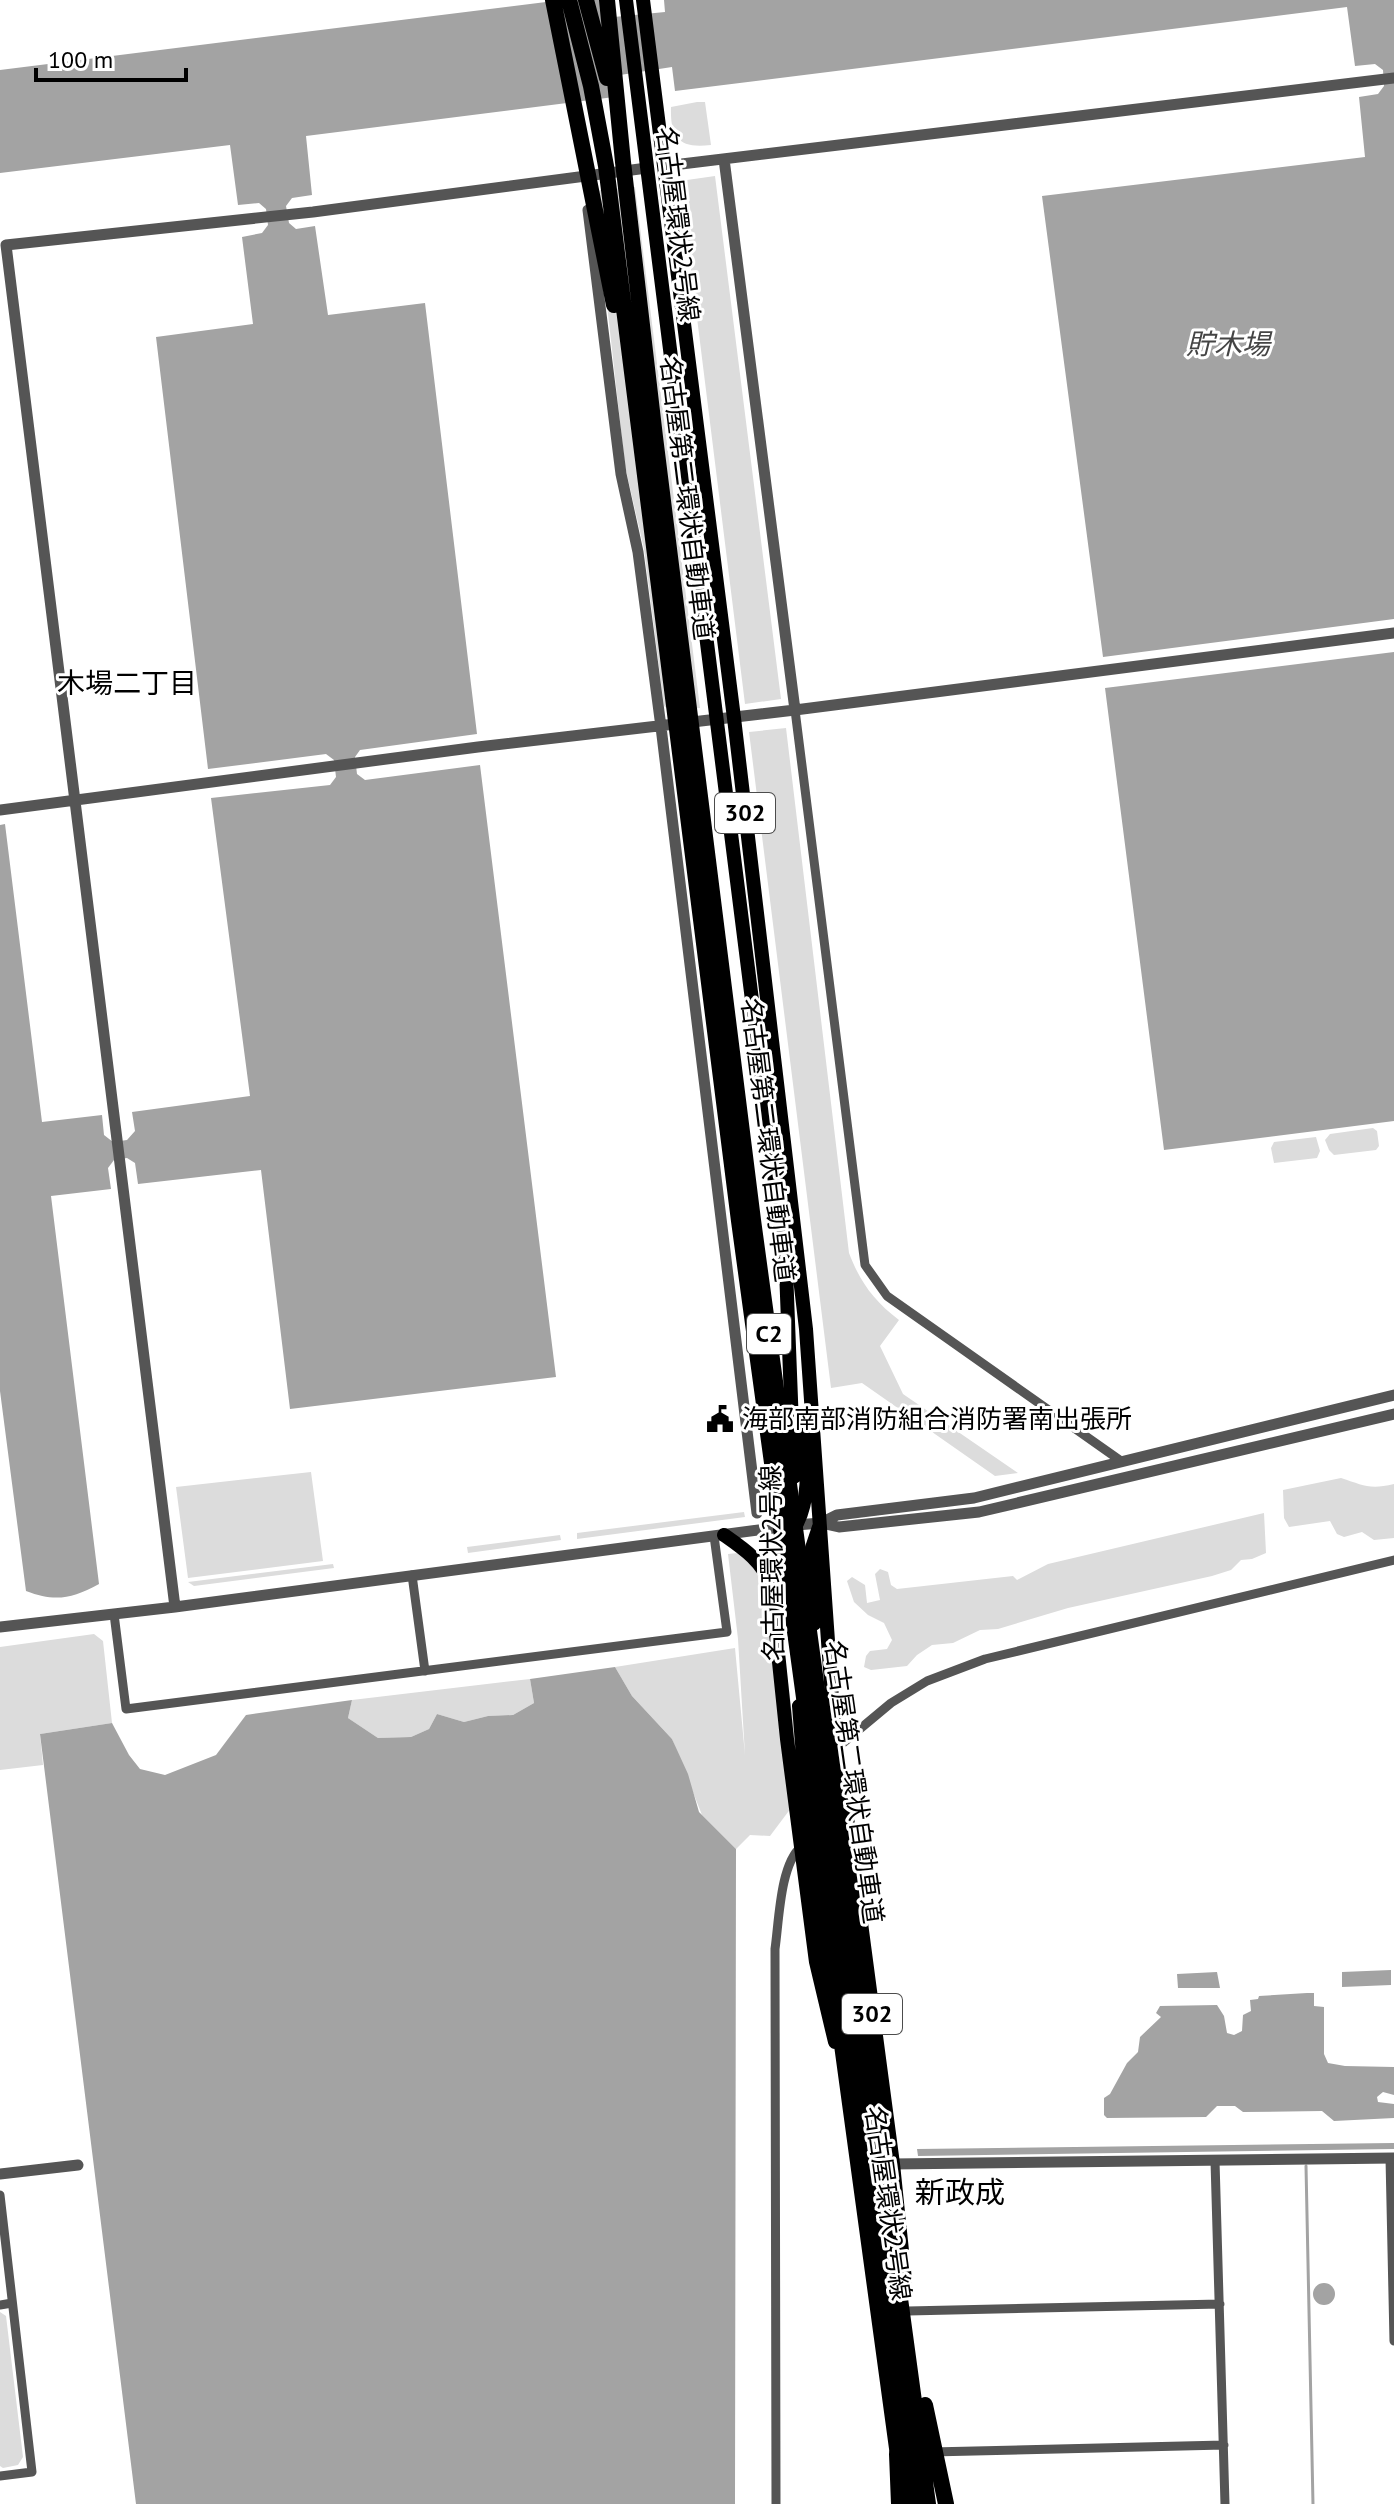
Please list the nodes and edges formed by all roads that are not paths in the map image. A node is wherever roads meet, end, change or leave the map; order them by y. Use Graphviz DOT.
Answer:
graph roads {
  1 [pos="553,0"];
  2 [pos="569,0"];
  3 [pos="586,0"];
  4 [pos="607,0"];
  5 [pos="626,0"];
  6 [pos="643,0"];
  7 [pos="1394,78"];
  8 [pos="724,159"];
  9 [pos="623,162"];
  10 [pos="665,166"];
  11 [pos="647,168"];
  12 [pos="584,177"];
  13 [pos="635,397"];
  14 [pos="1394,633"];
  15 [pos="795,710"];
  16 [pos="734,718"];
  17 [pos="717,720"];
  18 [pos="661,727"];
  19 [pos="75,799"];
  20 [pos="0,810"];
  21 [pos="809,1371"];
  22 [pos="1394,1395"];
  23 [pos="1394,1414"];
  24 [pos="1121,1461"];
  25 [pos="757,1513"];
  26 [pos="821,1523"];
  27 [pos="796,1525"];
  28 [pos="719,1535"];
  29 [pos="1394,1560"];
  30 [pos="412,1575"];
  31 [pos="175,1607"];
  32 [pos="114,1614"];
  33 [pos="0,1627"];
  34 [pos="425,1671"];
  35 [pos="837,1748"];
  36 [pos="801,1847"];
  37 [pos="834,1977"];
  38 [pos="847,2080"];
  39 [pos="1392,2158"];
  40 [pos="1215,2161"];
  41 [pos="893,2164"];
  42 [pos="78,2165"];
  43 [pos="0,2174"];
  44 [pos="0,2195"];
  45 [pos="886,2248"];
  46 [pos="12,2303"];
  47 [pos="1220,2304"];
  48 [pos="0,2305"];
  49 [pos="908,2311"];
  50 [pos="1394,2341"];
  51 [pos="1224,2445"];
  52 [pos="927,2458"];
  53 [pos="0,2476"];
  54 [pos="776,2504"];
  55 [pos="902,2504"];
  56 [pos="914,2504"];
  57 [pos="929,2504"];
  58 [pos="946,2504"];
  59 [pos="1225,2504"];
  1 -- 13 [label="highway"];
  2 -- 13 [label="highway"];
  3 -- 9 [label="highway"];
  4 -- 9 [label="highway"];
  5 -- 11 [label="highway, 名古屋環状2号線 / 302"];
  6 -- 10 [label="highway, 名古屋環状2号線 / 302"];
  7 -- 8 [label="street"];
  8 -- 10 [label="street"];
  8 -- 15 [label="street"];
  9 -- 45 [label="highway, 名古屋第二環状自動車道 / C2"];
  10 -- 16 [label="highway, 名古屋環状2号線 / 302"];
  11 -- 12 [label="street"];
  11 -- 17 [label="highway, 名古屋環状2号線 / 302"];
  12 -- 18 [label="street"];
  12 -- 19 [label="street"];
  13 -- 45 [label="highway, 名古屋第二環状自動車道 / C2"];
  14 -- 15 [label="street"];
  15 -- 16 [label="street"];
  15 -- 24 [label="street"];
  16 -- 17 [label="street"];
  16 -- 21 [label="highway, 名古屋環状2号線 / 302"];
  17 -- 18 [label="street"];
  17 -- 27 [label="highway, 名古屋環状2号線 / 302"];
  18 -- 19 [label="street"];
  18 -- 25 [label="street"];
  19 -- 20 [label="street"];
  19 -- 31 [label="street"];
  21 -- 26 [label="highway, 名古屋環状2号線 / 302"];
  21 -- 27 [label="highway"];
  22 -- 24 [label="street"];
  23 -- 26 [label="street"];
  24 -- 26 [label="street"];
  26 -- 27 [label="street"];
  26 -- 35 [label="highway, 名古屋環状2号線 / 302"];
  26 -- 37 [label="highway"];
  27 -- 28 [label="street"];
  27 -- 37 [label="highway, 名古屋環状2号線 / 302"];
  28 -- 30 [label="street"];
  28 -- 34 [label="street"];
  28 -- 36 [label="highway"];
  29 -- 35 [label="street"];
  30 -- 31 [label="street"];
  30 -- 34 [label="street"];
  31 -- 32 [label="street"];
  32 -- 33 [label="street"];
  32 -- 34 [label="street"];
  35 -- 41 [label="highway, 名古屋環状2号線 / 302"];
  36 -- 38 [label="highway"];
  36 -- 54 [label="street"];
  37 -- 38 [label="highway, 名古屋環状2号線 / 302"];
  38 -- 55 [label="highway, 名古屋環状2号線 / 302"];
  39 -- 40 [label="street"];
  39 -- 50 [label="street"];
  40 -- 41 [label="street"];
  40 -- 47 [label="street"];
  41 -- 49 [label="highway, 名古屋環状2号線 / 302"];
  42 -- 43 [label="street"];
  44 -- 46 [label="street"];
  45 -- 55 [label="highway"];
  45 -- 56 [label="highway, 名古屋第二環状自動車道 / C2"];
  45 -- 57 [label="highway, 名古屋第二環状自動車道 / C2"];
  45 -- 58 [label="highway"];
  46 -- 48 [label="street"];
  46 -- 53 [label="street"];
  47 -- 49 [label="street"];
  47 -- 51 [label="street"];
  49 -- 52 [label="highway, 名古屋環状2号線 / 302"];
  51 -- 52 [label="street"];
  51 -- 59 [label="street"];
  52 -- 57 [label="highway, 名古屋環状2号線 / 302"];
}
